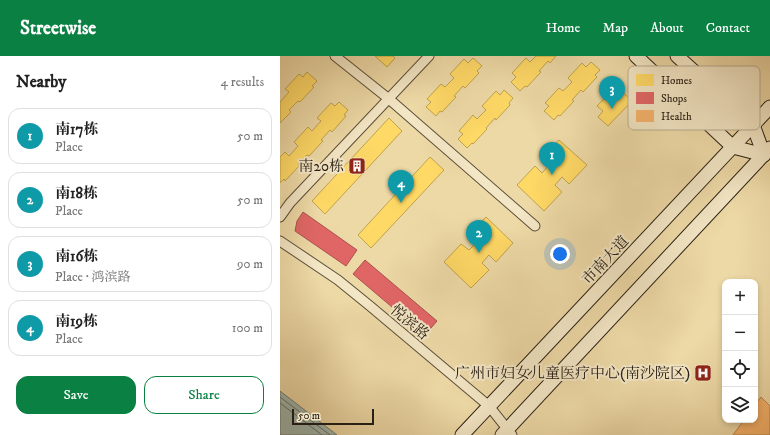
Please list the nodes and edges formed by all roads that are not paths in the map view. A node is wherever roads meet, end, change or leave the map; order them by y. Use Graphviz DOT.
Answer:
graph roads {
  1 [pos="335,56"];
  2 [pos="429,56"];
  3 [pos="636,56"];
  4 [pos="677,56"];
  5 [pos="647,66"];
  6 [pos="688,66"];
  7 [pos="389,99"];
  8 [pos="770,107"];
  9 [pos="760,118"];
  10 [pos="715,130"];
  11 [pos="748,130"];
  12 [pos="756,130"];
  13 [pos="733,147"];
  14 [pos="768,154"];
  15 [pos="280,217"];
  16 [pos="535,226"];
  17 [pos="280,241"];
  18 [pos="489,406"];
  19 [pos="507,433"];
  20 [pos="462,435"];
  1 -- 7 [label="street"];
  2 -- 7 [label="street"];
  3 -- 5 [label="main road"];
  4 -- 6 [label="main road"];
  7 -- 15 [label="street"];
  7 -- 16 [label="street"];
  8 -- 9 [label="main road, 市南大道"];
  10 -- 13 [label="main road"];
  11 -- 13 [label="main road, 市南大道"];
  12 -- 14 [label="main road"];
  13 -- 14 [label="main road"];
  13 -- 18 [label="main road, 市南大道"];
  14 -- 19 [label="main road"];
  17 -- 18 [label="street, 悦滨路"];
  18 -- 19 [label="street, 悦滨路"];
  18 -- 20 [label="main road, 市南大道"];
}
